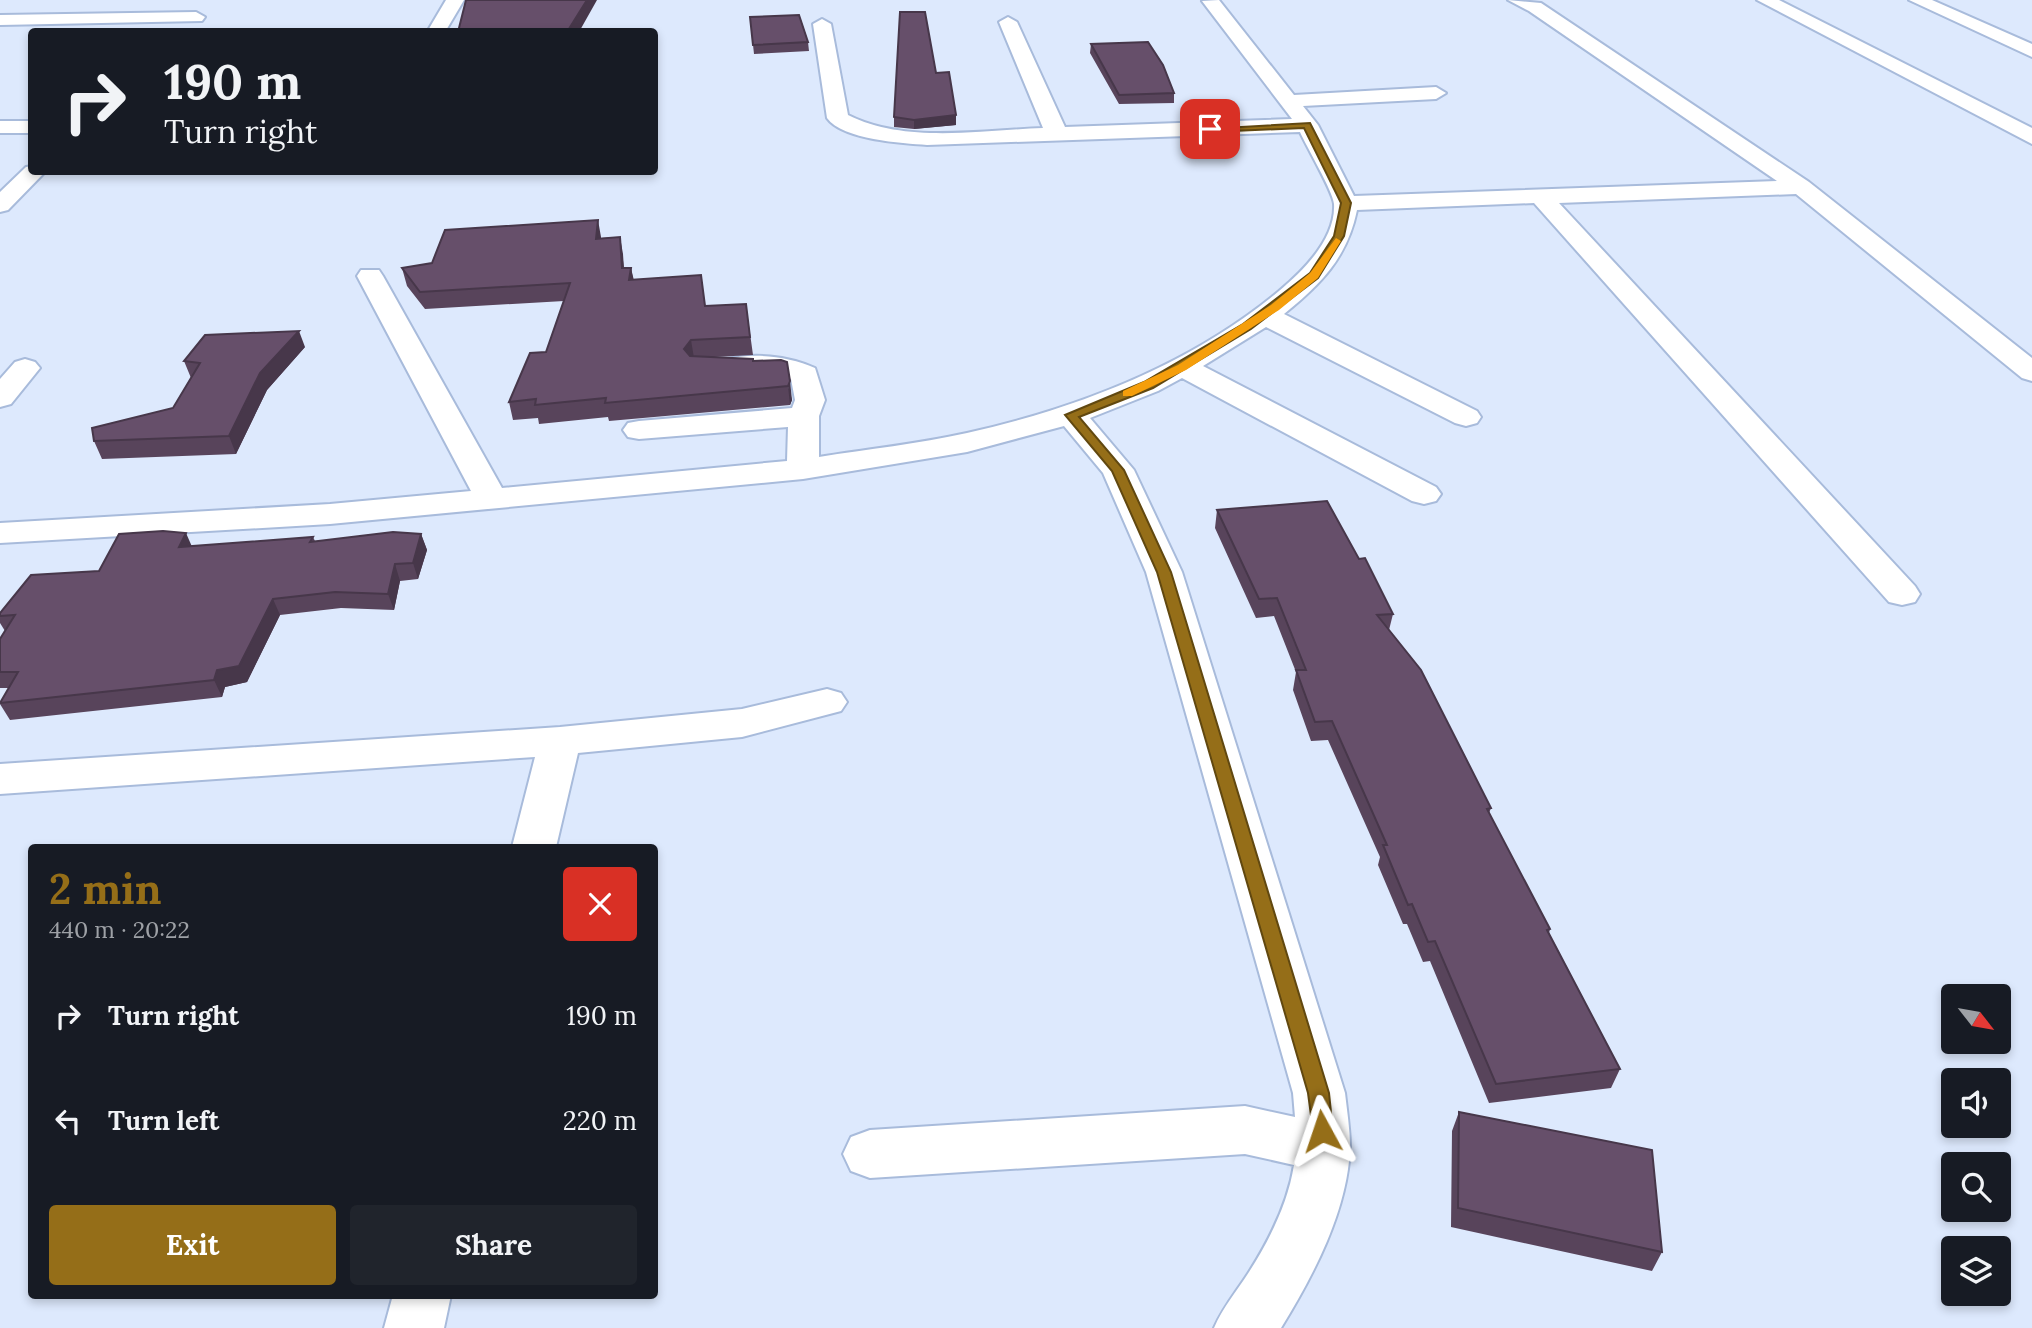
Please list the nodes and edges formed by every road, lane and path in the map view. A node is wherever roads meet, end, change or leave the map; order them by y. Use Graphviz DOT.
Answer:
graph roads {
  1 [pos="133,0"];
  2 [pos="212,0"];
  3 [pos="455,0"];
  4 [pos="1211,0"];
  5 [pos="1225,0"];
  6 [pos="1517,0"];
  7 [pos="1766,0"];
  8 [pos="1918,0"];
  9 [pos="123,17"];
  10 [pos="196,17"];
  11 [pos="0,20"];
  12 [pos="1009,22"];
  13 [pos="822,24"];
  14 [pos="185,28"];
  15 [pos="438,28"];
  16 [pos="2032,51"];
  17 [pos="1436,93"];
  18 [pos="1288,101"];
  19 [pos="1307,125"];
  20 [pos="28,127"];
  21 [pos="0,128"];
  22 [pos="1057,134"];
  23 [pos="2032,137"];
  24 [pos="18,181"];
  25 [pos="1801,187"];
  26 [pos="1540,196"];
  27 [pos="1346,203"];
  28 [pos="0,205"];
  29 [pos="370,276"];
  30 [pos="1264,315"];
  31 [pos="705,367"];
  32 [pos="25,368"];
  33 [pos="1182,368"];
  34 [pos="2032,372"];
  35 [pos="0,398"];
  36 [pos="1071,415"];
  37 [pos="804,416"];
  38 [pos="1466,417"];
  39 [pos="639,430"];
  40 [pos="803,469"];
  41 [pos="1424,494"];
  42 [pos="492,499"];
  43 [pos="0,533"];
  44 [pos="1902,594"];
  45 [pos="827,702"];
  46 [pos="560,741"];
  47 [pos="0,779"];
  48 [pos="535,844"];
  49 [pos="1323,1149"];
  50 [pos="870,1154"];
  51 [pos="421,1299"];
  52 [pos="414,1328"];
  53 [pos="1244,1328"];
  1 -- 9 [label="street"];
  2 -- 10 [label="street"];
  3 -- 15 [label="street"];
  4 -- 5 [label="street"];
  4 -- 18 [label="street"];
  6 -- 25 [label="street"];
  7 -- 23 [label="street"];
  8 -- 16 [label="street"];
  9 -- 10 [label="street"];
  9 -- 11 [label="street"];
  10 -- 14 [label="street"];
  12 -- 22 [label="street"];
  13 -- 22 [label="street"];
  17 -- 18 [label="street"];
  18 -- 19 [label="street"];
  19 -- 22 [label="street"];
  19 -- 27 [label="street"];
  20 -- 21 [label="street"];
  24 -- 28 [label="street"];
  25 -- 26 [label="street"];
  25 -- 34 [label="street"];
  26 -- 27 [label="street"];
  26 -- 44 [label="street"];
  27 -- 30 [label="street"];
  29 -- 42 [label="street"];
  30 -- 33 [label="street"];
  30 -- 38 [label="street"];
  31 -- 37 [label="street"];
  32 -- 35 [label="street"];
  33 -- 36 [label="street"];
  33 -- 41 [label="street"];
  36 -- 40 [label="street"];
  36 -- 49 [label="street"];
  37 -- 39 [label="street"];
  37 -- 40 [label="street"];
  40 -- 42 [label="street"];
  42 -- 43 [label="street"];
  45 -- 46 [label="street"];
  46 -- 47 [label="street"];
  46 -- 48 [label="street"];
  49 -- 50 [label="street"];
  49 -- 53 [label="street"];
  51 -- 52 [label="street"];
}
